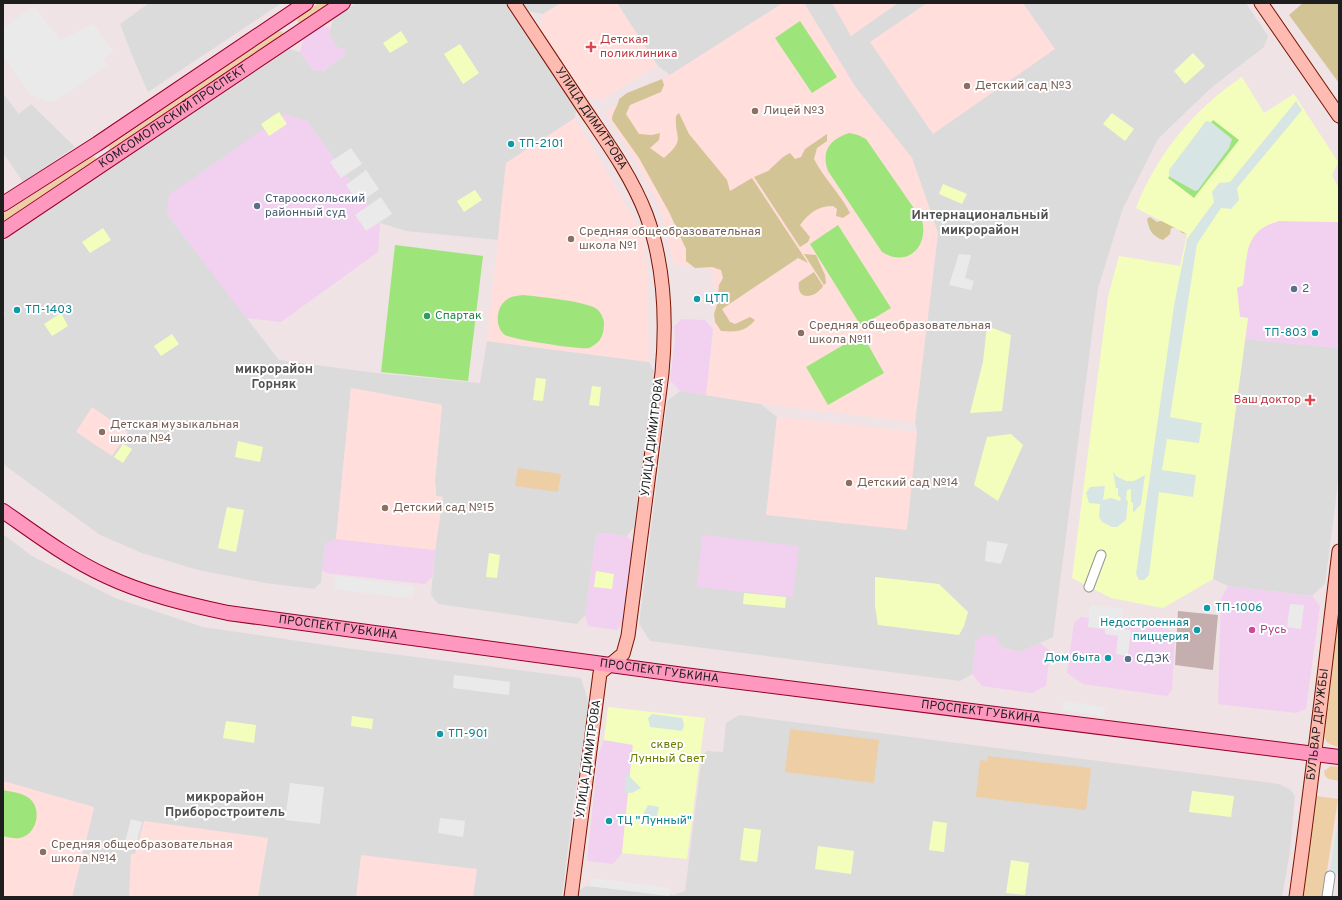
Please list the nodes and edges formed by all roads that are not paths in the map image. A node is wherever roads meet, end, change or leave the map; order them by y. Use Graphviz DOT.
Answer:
graph roads {
  1 [pos="306,3"];
  2 [pos="343,3"];
  3 [pos="514,3"];
  4 [pos="1262,3"];
  5 [pos="283,18"];
  6 [pos="294,36"];
  7 [pos="1339,116"];
  8 [pos="97,144"];
  9 [pos="106,162"];
  10 [pos="3,204"];
  11 [pos="3,231"];
  12 [pos="3,511"];
  13 [pos="1339,551"];
  14 [pos="1101,555"];
  15 [pos="1089,587"];
  16 [pos="612,665"];
  17 [pos="1314,754"];
  18 [pos="1339,757"];
  19 [pos="1330,876"];
  20 [pos="571,897"];
  21 [pos="1296,897"];
  22 [pos="1327,897"];
  1 -- 5 [label="main road, КОМСОМОЛЬСКИЙ ПРОСПЕКТ"];
  2 -- 6 [label="main road, КОМСОМОЛЬСКИЙ ПРОСПЕКТ"];
  3 -- 16 [label="main road, УЛИЦА ДИМИТРОВА"];
  4 -- 7 [label="main road"];
  5 -- 6 [label="main road"];
  5 -- 8 [label="main road, КОМСОМОЛЬСКИЙ ПРОСПЕКТ"];
  6 -- 9 [label="main road, КОМСОМОЛЬСКИЙ ПРОСПЕКТ"];
  8 -- 9 [label="main road"];
  8 -- 10 [label="main road, КОМСОМОЛЬСКИЙ ПРОСПЕКТ"];
  9 -- 11 [label="main road, КОМСОМОЛЬСКИЙ ПРОСПЕКТ"];
  12 -- 16 [label="main road, ПРОСПЕКТ ГУБКИНА"];
  13 -- 17 [label="main road, БУЛЬВАР ДРУЖБЫ"];
  14 -- 15 [label="street"];
  16 -- 17 [label="main road, ПРОСПЕКТ ГУБКИНА"];
  16 -- 20 [label="main road, УЛИЦА ДИМИТРОВА"];
  17 -- 18 [label="main road, ПРОСПЕКТ ГУБКИНА"];
  17 -- 21 [label="main road, БУЛЬВАР ДРУЖБЫ"];
  19 -- 22 [label="street"];
}
